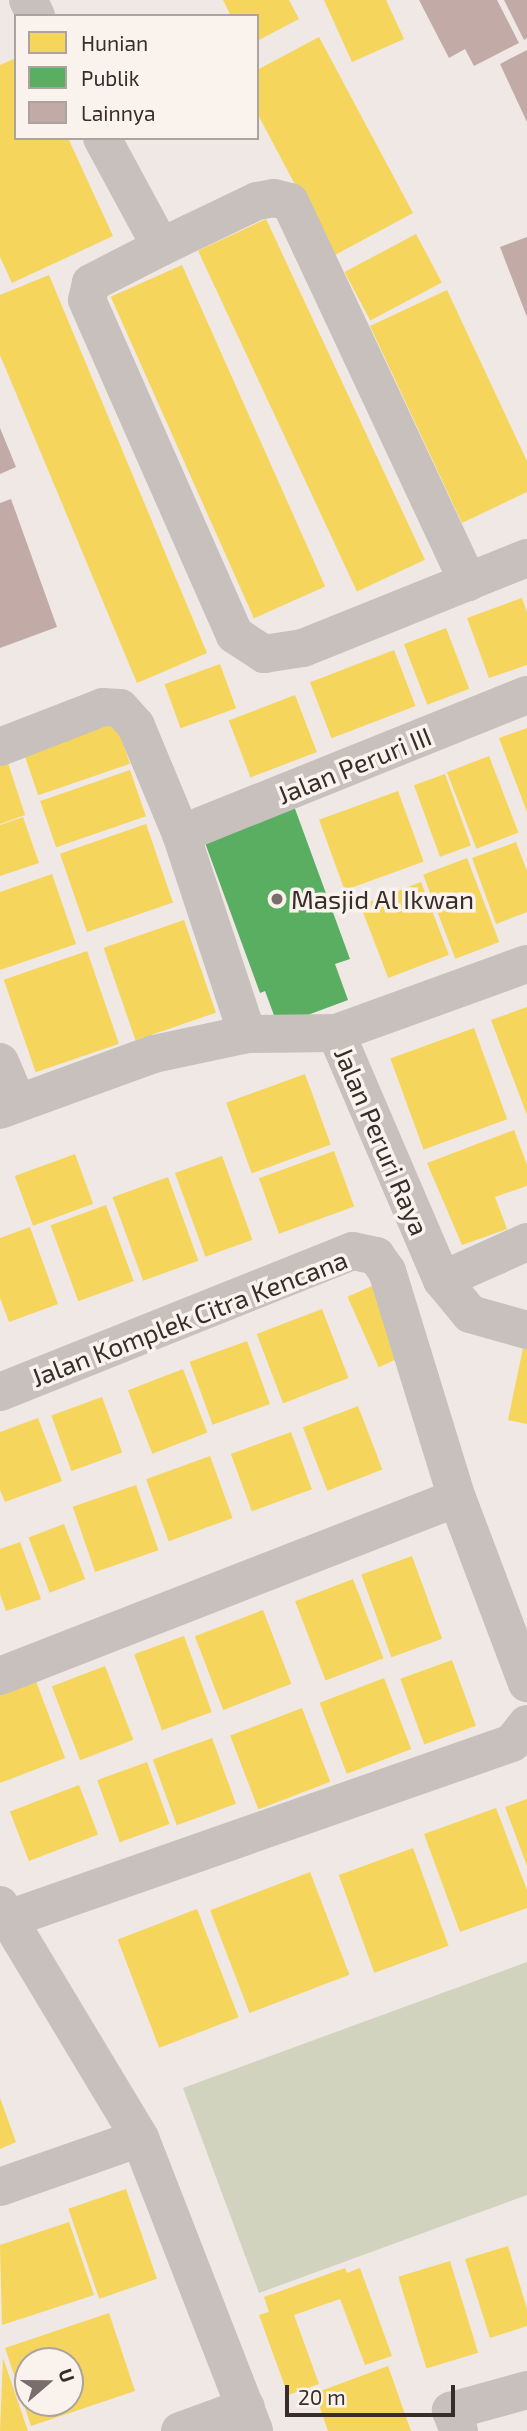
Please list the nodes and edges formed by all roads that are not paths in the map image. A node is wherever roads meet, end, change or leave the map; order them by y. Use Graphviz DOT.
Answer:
graph roads {
  1 [pos="103,140"];
  2 [pos="161,247"];
  3 [pos="527,558"];
  4 [pos="468,582"];
  5 [pos="527,695"];
  6 [pos="0,747"];
  7 [pos="181,834"];
  8 [pos="527,964"];
  9 [pos="336,1033"];
  10 [pos="247,1034"];
  11 [pos="0,1062"];
  12 [pos="9,1106"];
  13 [pos="527,1242"];
  14 [pos="442,1280"];
  15 [pos="527,1330"];
  16 [pos="0,1392"];
  17 [pos="457,1498"];
  18 [pos="0,1676"];
  19 [pos="527,1683"];
  20 [pos="527,1724"];
  21 [pos="3,1916"];
  22 [pos="140,2138"];
  23 [pos="0,2188"];
  24 [pos="527,2390"];
  25 [pos="250,2419"];
  26 [pos="180,2431"];
  27 [pos="459,2431"];
  1 -- 2 [label="street"];
  2 -- 4 [label="street"];
  2 -- 4 [label="street"];
  3 -- 4 [label="street"];
  5 -- 7 [label="street, Jalan Peruri III"];
  6 -- 7 [label="street"];
  7 -- 10 [label="street"];
  8 -- 9 [label="street"];
  9 -- 10 [label="street, Jalan Peruri Raya"];
  9 -- 14 [label="street, Jalan Peruri Raya"];
  10 -- 12 [label="street, Jalan Peruri Raya"];
  11 -- 12 [label="street"];
  13 -- 14 [label="street"];
  14 -- 15 [label="street, Jalan Peruri Raya"];
  16 -- 17 [label="street, Jalan Komplek Citra Kencana"];
  17 -- 18 [label="street"];
  17 -- 19 [label="street, Jalan Komplek Citra Kencana"];
  20 -- 21 [label="street"];
  21 -- 22 [label="street"];
  22 -- 23 [label="street"];
  22 -- 25 [label="street"];
  24 -- 27 [label="street"];
  25 -- 26 [label="street"];
}
